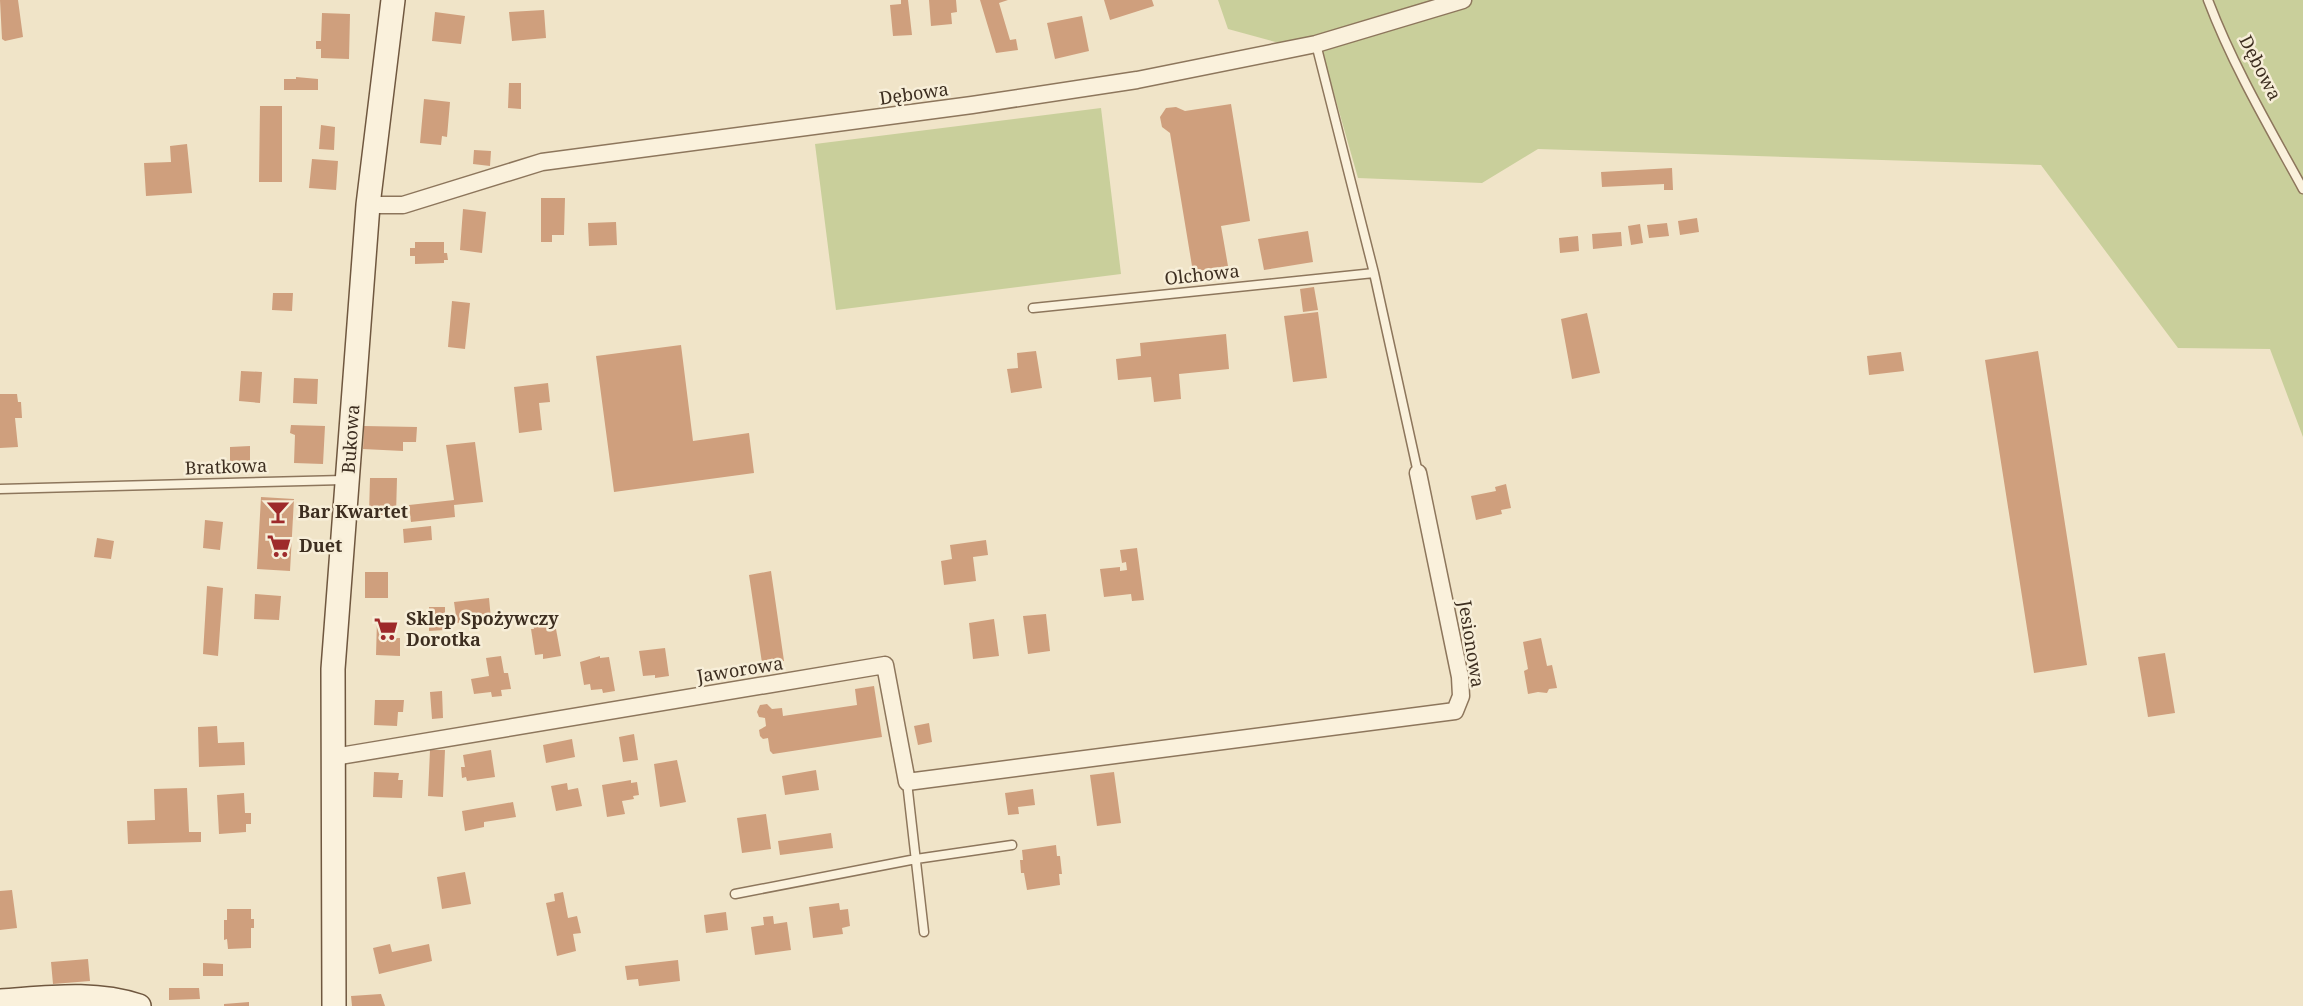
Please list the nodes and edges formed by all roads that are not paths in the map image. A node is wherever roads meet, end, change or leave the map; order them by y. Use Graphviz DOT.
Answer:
graph roads {
  1 [pos="393,0"];
  2 [pos="1462,0"];
  3 [pos="2208,0"];
  4 [pos="1316,44"];
  5 [pos="2303,189"];
  6 [pos="368,205"];
  7 [pos="1374,273"];
  8 [pos="1033,308"];
  9 [pos="1418,473"];
  10 [pos="347,480"];
  11 [pos="0,489"];
  12 [pos="334,757"];
  13 [pos="907,782"];
  14 [pos="1012,845"];
  15 [pos="916,859"];
  16 [pos="735,894"];
  17 [pos="924,932"];
  18 [pos="0,1001"];
  19 [pos="139,1006"];
  20 [pos="334,1006"];
  1 -- 6 [label="street, Bukowa"];
  2 -- 4 [label="street, Dębowa"];
  3 -- 5 [label="lane, Dębowa"];
  4 -- 6 [label="street, Dębowa"];
  4 -- 7 [label="lane, Jesionowa"];
  6 -- 10 [label="street, Bukowa"];
  7 -- 8 [label="lane, Olchowa"];
  7 -- 9 [label="lane, Jesionowa"];
  9 -- 13 [label="street, Jesionowa"];
  10 -- 11 [label="lane, Bratkowa"];
  10 -- 12 [label="street, Bukowa"];
  12 -- 13 [label="street, Jaworowa"];
  12 -- 20 [label="street, Bukowa"];
  13 -- 15 [label="lane, Jaworowa"];
  14 -- 15 [label="lane"];
  15 -- 16 [label="lane"];
  15 -- 17 [label="lane, Jaworowa"];
  18 -- 19 [label="street"];
}
